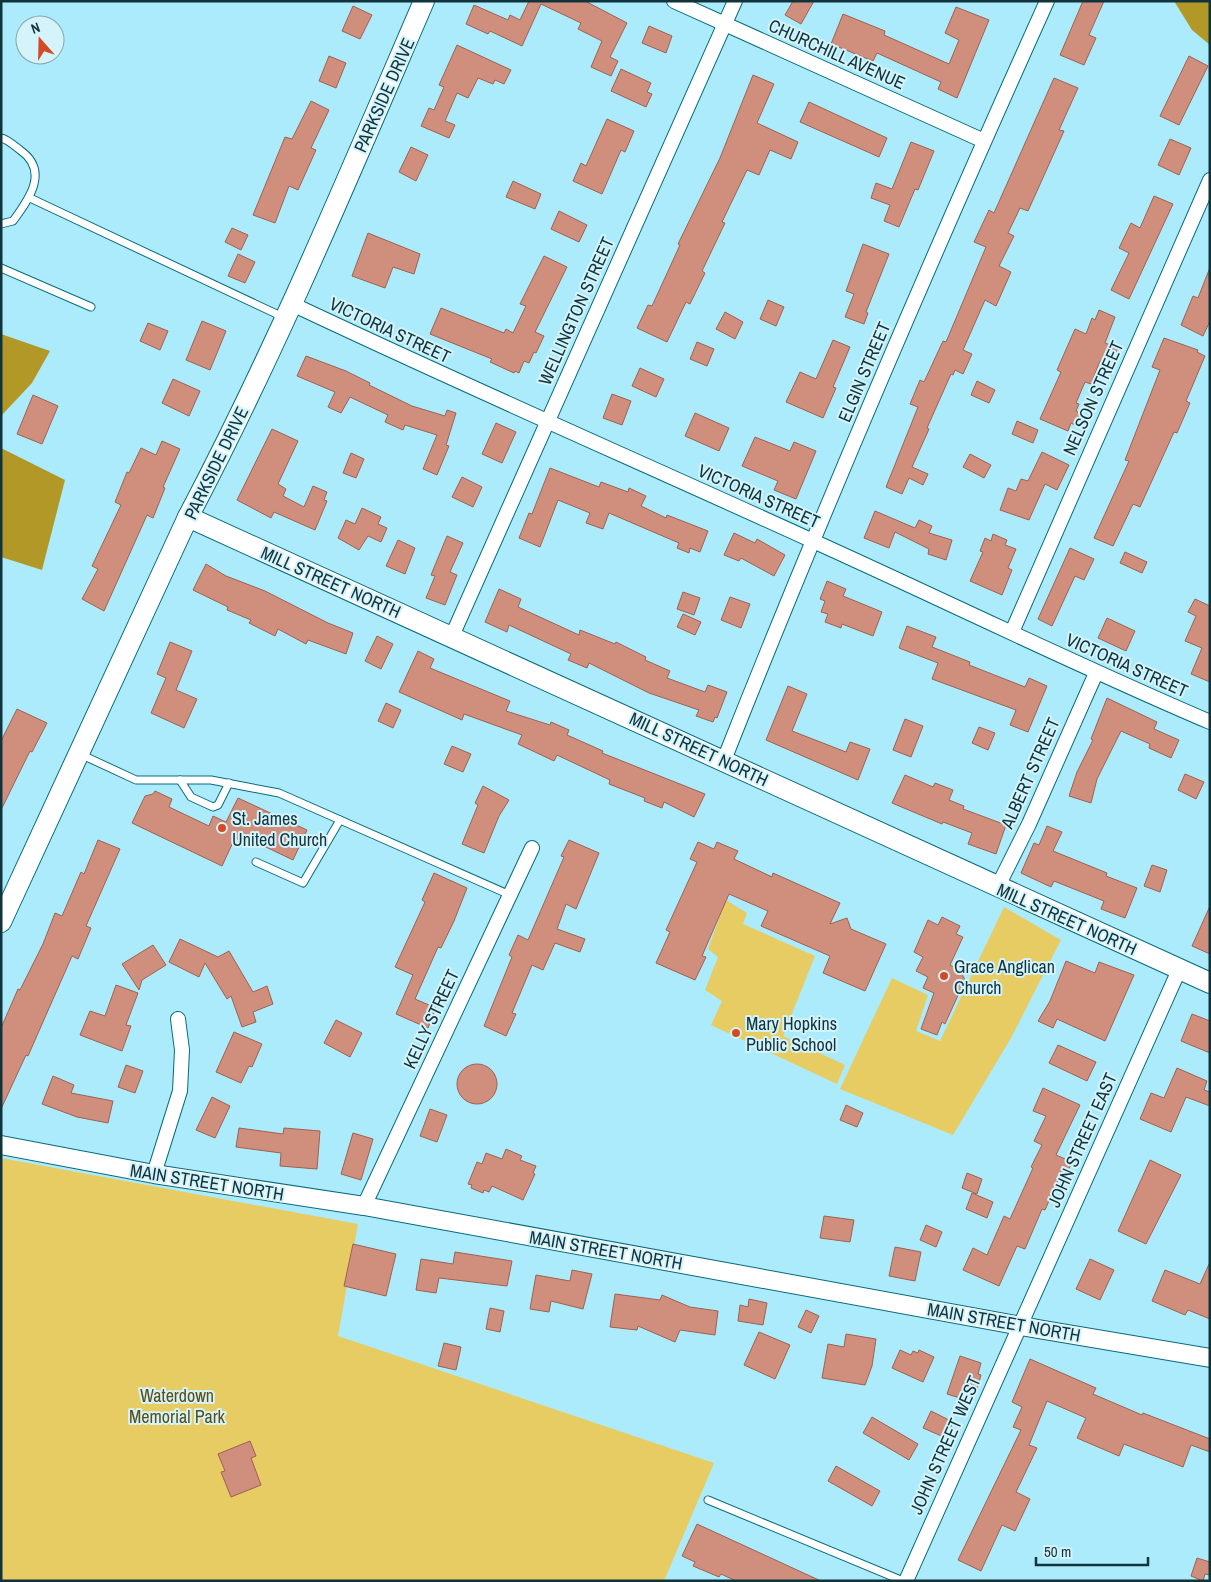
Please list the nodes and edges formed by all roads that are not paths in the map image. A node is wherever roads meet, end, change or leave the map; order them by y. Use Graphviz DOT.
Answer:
graph roads {
  1 [pos="424,1"];
  2 [pos="674,1"];
  3 [pos="735,1"];
  4 [pos="1047,1"];
  5 [pos="724,23"];
  6 [pos="1,137"];
  7 [pos="984,142"];
  8 [pos="1210,180"];
  9 [pos="30,198"];
  10 [pos="1,224"];
  11 [pos="1,268"];
  12 [pos="91,307"];
  13 [pos="289,311"];
  14 [pos="547,421"];
  15 [pos="188,517"];
  16 [pos="812,541"];
  17 [pos="1012,632"];
  18 [pos="452,636"];
  19 [pos="1096,673"];
  20 [pos="1210,722"];
  21 [pos="80,754"];
  22 [pos="724,760"];
  23 [pos="180,780"];
  24 [pos="229,783"];
  25 [pos="340,820"];
  26 [pos="532,848"];
  27 [pos="256,862"];
  28 [pos="997,888"];
  29 [pos="510,895"];
  30 [pos="1,922"];
  31 [pos="1179,970"];
  32 [pos="1210,983"];
  33 [pos="178,1019"];
  34 [pos="1,1145"];
  35 [pos="154,1174"];
  36 [pos="364,1206"];
  37 [pos="1019,1325"];
  38 [pos="1210,1358"];
  39 [pos="708,1500"];
  40 [pos="905,1581"];
  1 -- 13 [label="main road, PARKSIDE DRIVE"];
  2 -- 5 [label="street, CHURCHILL AVENUE"];
  3 -- 5 [label="street, WELLINGTON STREET"];
  4 -- 7 [label="street, ELGIN STREET"];
  5 -- 7 [label="street, CHURCHILL AVENUE"];
  5 -- 14 [label="street, WELLINGTON STREET"];
  6 -- 9 [label="lane"];
  7 -- 16 [label="street, ELGIN STREET"];
  8 -- 17 [label="street, NELSON STREET"];
  9 -- 10 [label="lane"];
  9 -- 13 [label="lane"];
  11 -- 12 [label="lane"];
  13 -- 14 [label="street, VICTORIA STREET"];
  13 -- 15 [label="main road, PARKSIDE DRIVE"];
  14 -- 16 [label="street, VICTORIA STREET"];
  14 -- 18 [label="street, WELLINGTON STREET"];
  15 -- 18 [label="main road, MILL STREET NORTH"];
  15 -- 21 [label="main road, PARKSIDE DRIVE"];
  16 -- 17 [label="street, VICTORIA STREET"];
  16 -- 22 [label="street, ELGIN STREET"];
  17 -- 19 [label="street, VICTORIA STREET"];
  18 -- 22 [label="main road, MILL STREET NORTH"];
  19 -- 20 [label="street, VICTORIA STREET"];
  19 -- 28 [label="street, ALBERT STREET"];
  21 -- 23 [label="lane"];
  21 -- 30 [label="main road, PARKSIDE DRIVE"];
  22 -- 28 [label="main road, MILL STREET NORTH"];
  23 -- 24 [label="lane"];
  23 -- 24 [label="lane"];
  24 -- 25 [label="lane"];
  25 -- 27 [label="lane"];
  25 -- 29 [label="lane"];
  26 -- 29 [label="street, KELLY STREET"];
  28 -- 31 [label="main road, MILL STREET NORTH"];
  29 -- 36 [label="street, KELLY STREET"];
  31 -- 32 [label="main road, MILL STREET NORTH"];
  31 -- 37 [label="street, JOHN STREET EAST"];
  33 -- 35 [label="street"];
  34 -- 35 [label="street, MAIN STREET NORTH"];
  35 -- 36 [label="street, MAIN STREET NORTH"];
  36 -- 37 [label="street, MAIN STREET NORTH"];
  37 -- 38 [label="street, MAIN STREET NORTH"];
  37 -- 40 [label="street, JOHN STREET WEST"];
  39 -- 40 [label="lane"];
}
